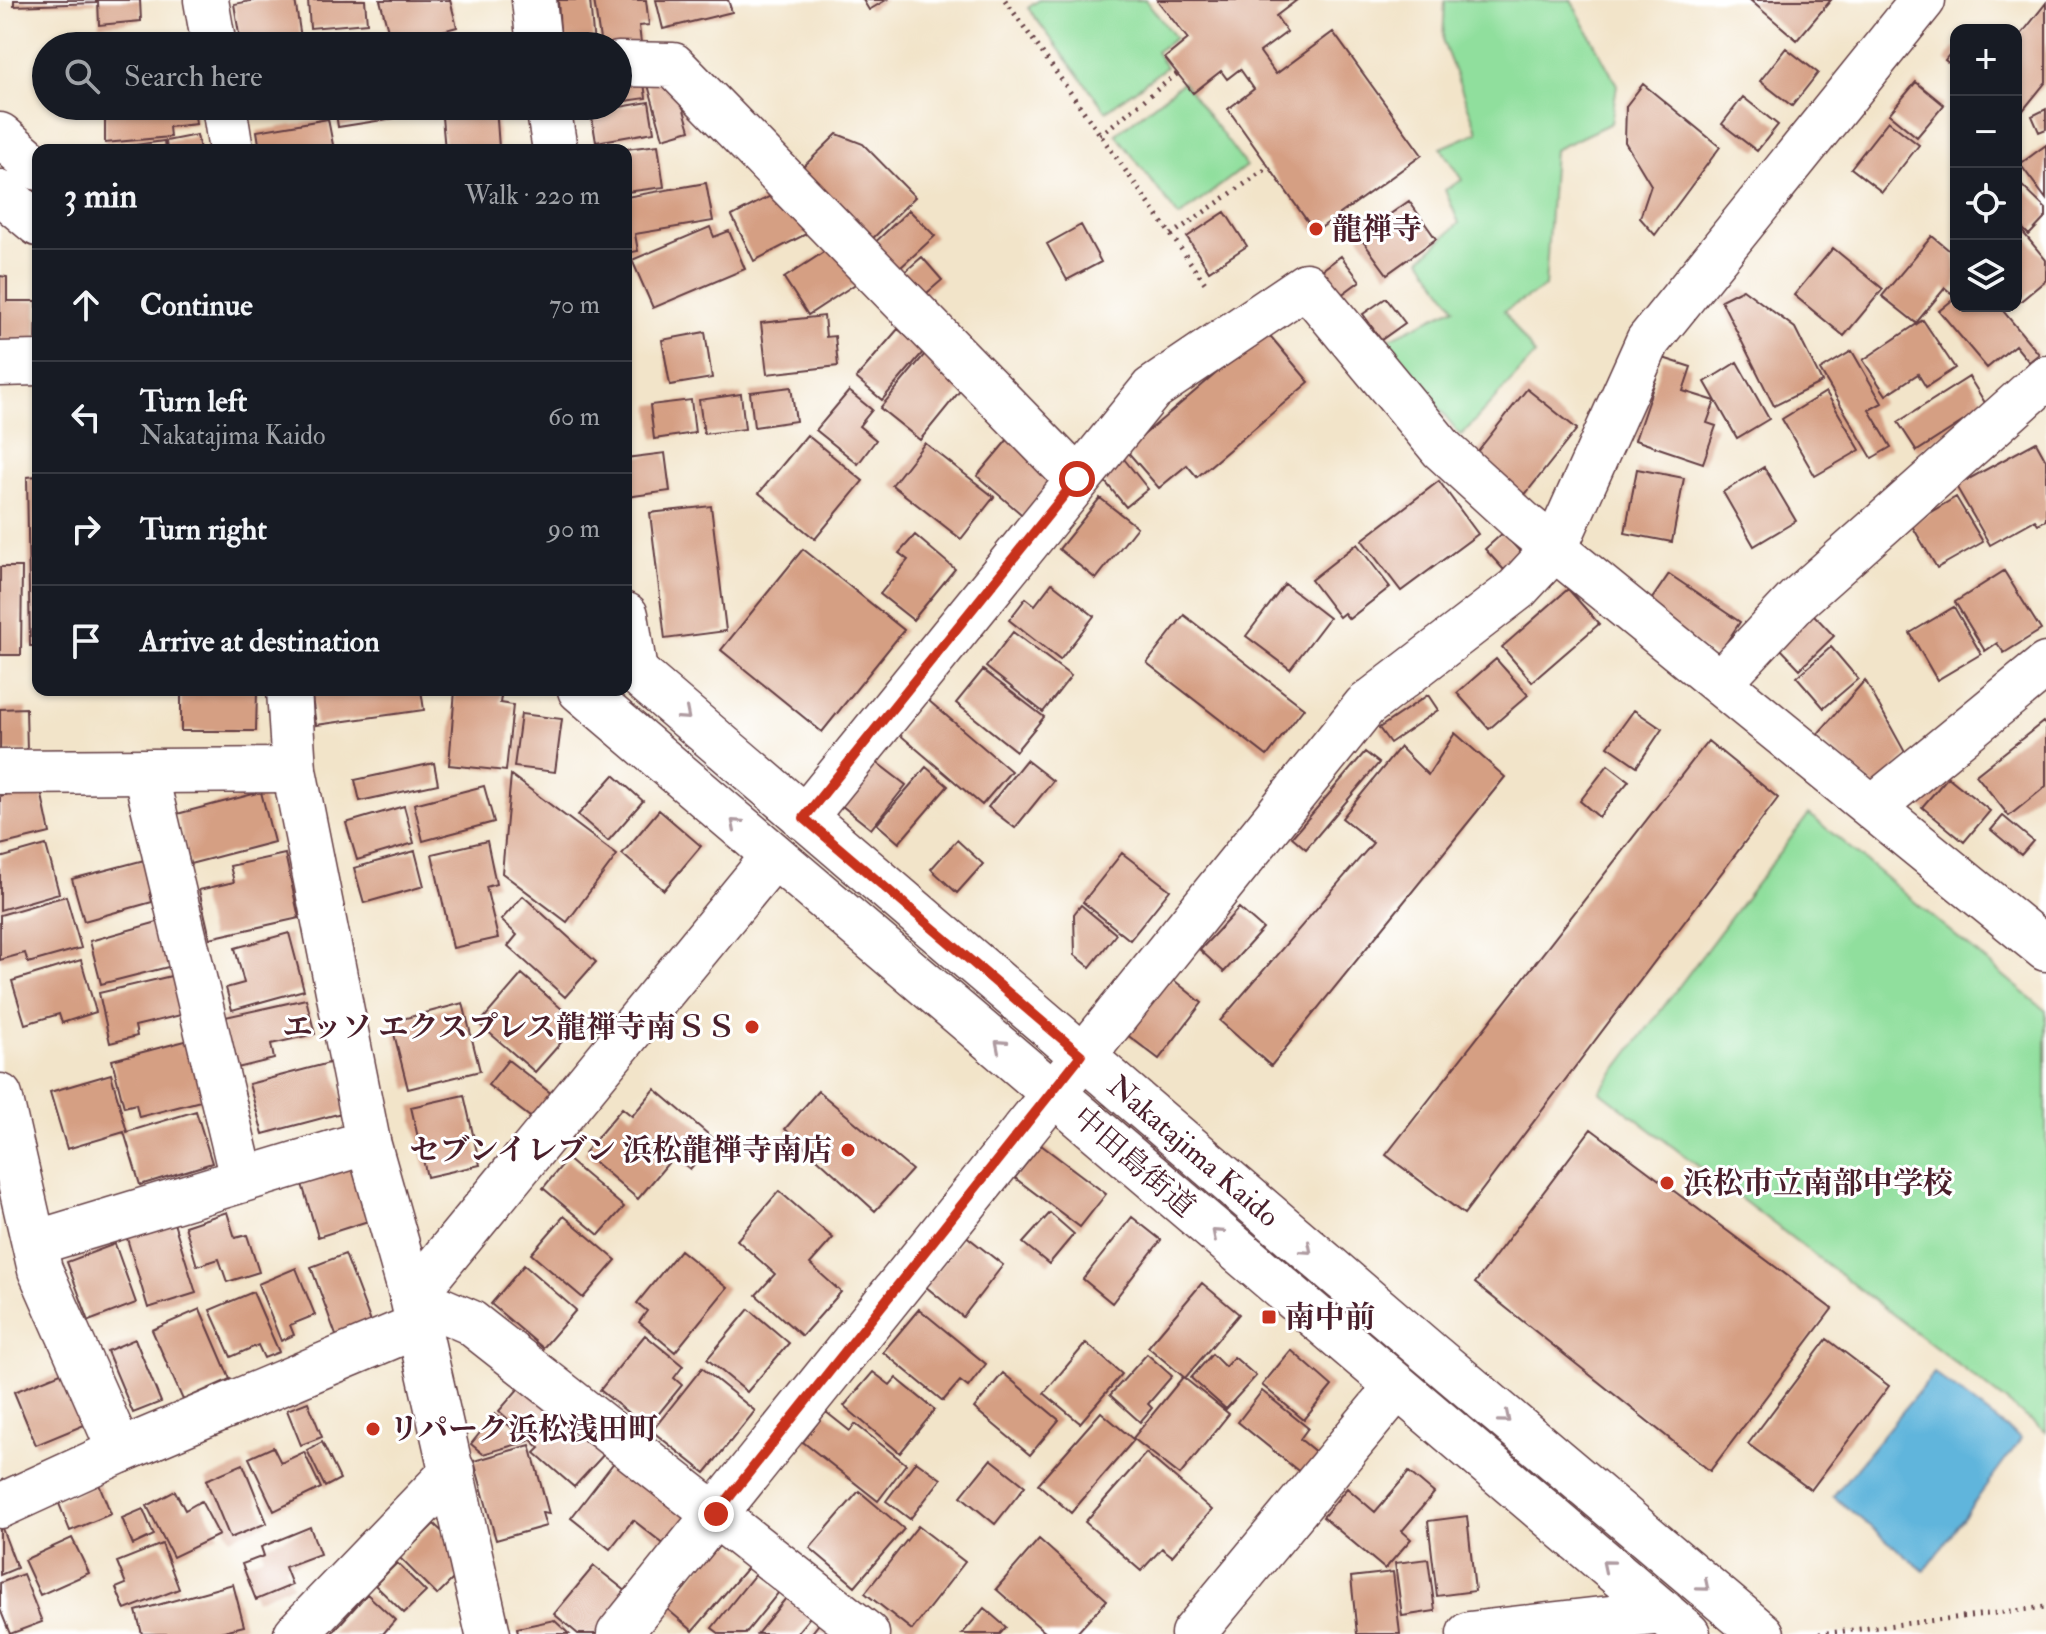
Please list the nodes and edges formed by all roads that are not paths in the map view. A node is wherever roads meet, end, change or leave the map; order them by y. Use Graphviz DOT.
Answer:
graph roads {
  1 [pos="206,0"];
  2 [pos="534,0"];
  3 [pos="1923,0"];
  4 [pos="212,32"];
  5 [pos="537,32"];
  6 [pos="632,64"];
  7 [pos="226,120"];
  8 [pos="550,120"];
  9 [pos="0,135"];
  10 [pos="230,144"];
  11 [pos="554,144"];
  12 [pos="32,163"];
  13 [pos="0,192"];
  14 [pos="32,219"];
  15 [pos="32,363"];
  16 [pos="0,364"];
  17 [pos="2046,378"];
  18 [pos="1077,479"];
  19 [pos="1555,548"];
  20 [pos="2046,665"];
  21 [pos="632,670"];
  22 [pos="1721,681"];
  23 [pos="289,696"];
  24 [pos="587,696"];
  25 [pos="294,770"];
  26 [pos="0,772"];
  27 [pos="145,772"];
  28 [pos="1874,806"];
  29 [pos="804,818"];
  30 [pos="773,857"];
  31 [pos="2046,949"];
  32 [pos="1081,1055"];
  33 [pos="1052,1090"];
  34 [pos="0,1096"];
  35 [pos="368,1142"];
  36 [pos="242,1179"];
  37 [pos="35,1243"];
  38 [pos="414,1312"];
  39 [pos="1397,1387"];
  40 [pos="120,1451"];
  41 [pos="453,1471"];
  42 [pos="0,1506"];
  43 [pos="716,1514"];
  44 [pos="1676,1623"];
  45 [pos="296,1634"];
  46 [pos="488,1634"];
  47 [pos="619,1634"];
  48 [pos="867,1634"];
  49 [pos="1193,1634"];
  50 [pos="1469,1634"];
  51 [pos="1762,1634"];
  1 -- 4 [label="street"];
  2 -- 5 [label="street"];
  3 -- 19 [label="street"];
  6 -- 18 [label="street"];
  7 -- 10 [label="street"];
  8 -- 11 [label="street"];
  9 -- 12 [label="street"];
  13 -- 14 [label="street"];
  15 -- 16 [label="street"];
  17 -- 22 [label="street"];
  18 -- 19 [label="street"];
  18 -- 29 [label="street"];
  19 -- 22 [label="street"];
  19 -- 32 [label="street"];
  20 -- 28 [label="street"];
  21 -- 29 [label="street, Nakatajima Kaido, one-way"];
  22 -- 28 [label="street"];
  23 -- 25 [label="street"];
  30 -- 24 [label="street, 中田島街道, one-way"];
  25 -- 27 [label="street"];
  25 -- 35 [label="street"];
  26 -- 27 [label="street"];
  27 -- 36 [label="street"];
  28 -- 31 [label="street"];
  29 -- 32 [label="street, Nakatajima Kaido"];
  33 -- 30 [label="street, 中田島街道, one-way"];
  30 -- 38 [label="street"];
  32 -- 33 [label="street"];
  32 -- 51 [label="street, Nakatajima Kaido, one-way"];
  39 -- 33 [label="street, 中田島街道, one-way"];
  33 -- 43 [label="street"];
  34 -- 37 [label="street"];
  35 -- 36 [label="street"];
  35 -- 38 [label="street"];
  36 -- 37 [label="street"];
  37 -- 40 [label="street"];
  38 -- 40 [label="street"];
  38 -- 41 [label="street"];
  38 -- 43 [label="street"];
  44 -- 39 [label="street, 中田島街道, one-way"];
  39 -- 49 [label="street"];
  40 -- 42 [label="street"];
  41 -- 45 [label="street"];
  41 -- 46 [label="street"];
  43 -- 47 [label="street"];
  43 -- 48 [label="street"];
  44 -- 50 [label="street"];
}
